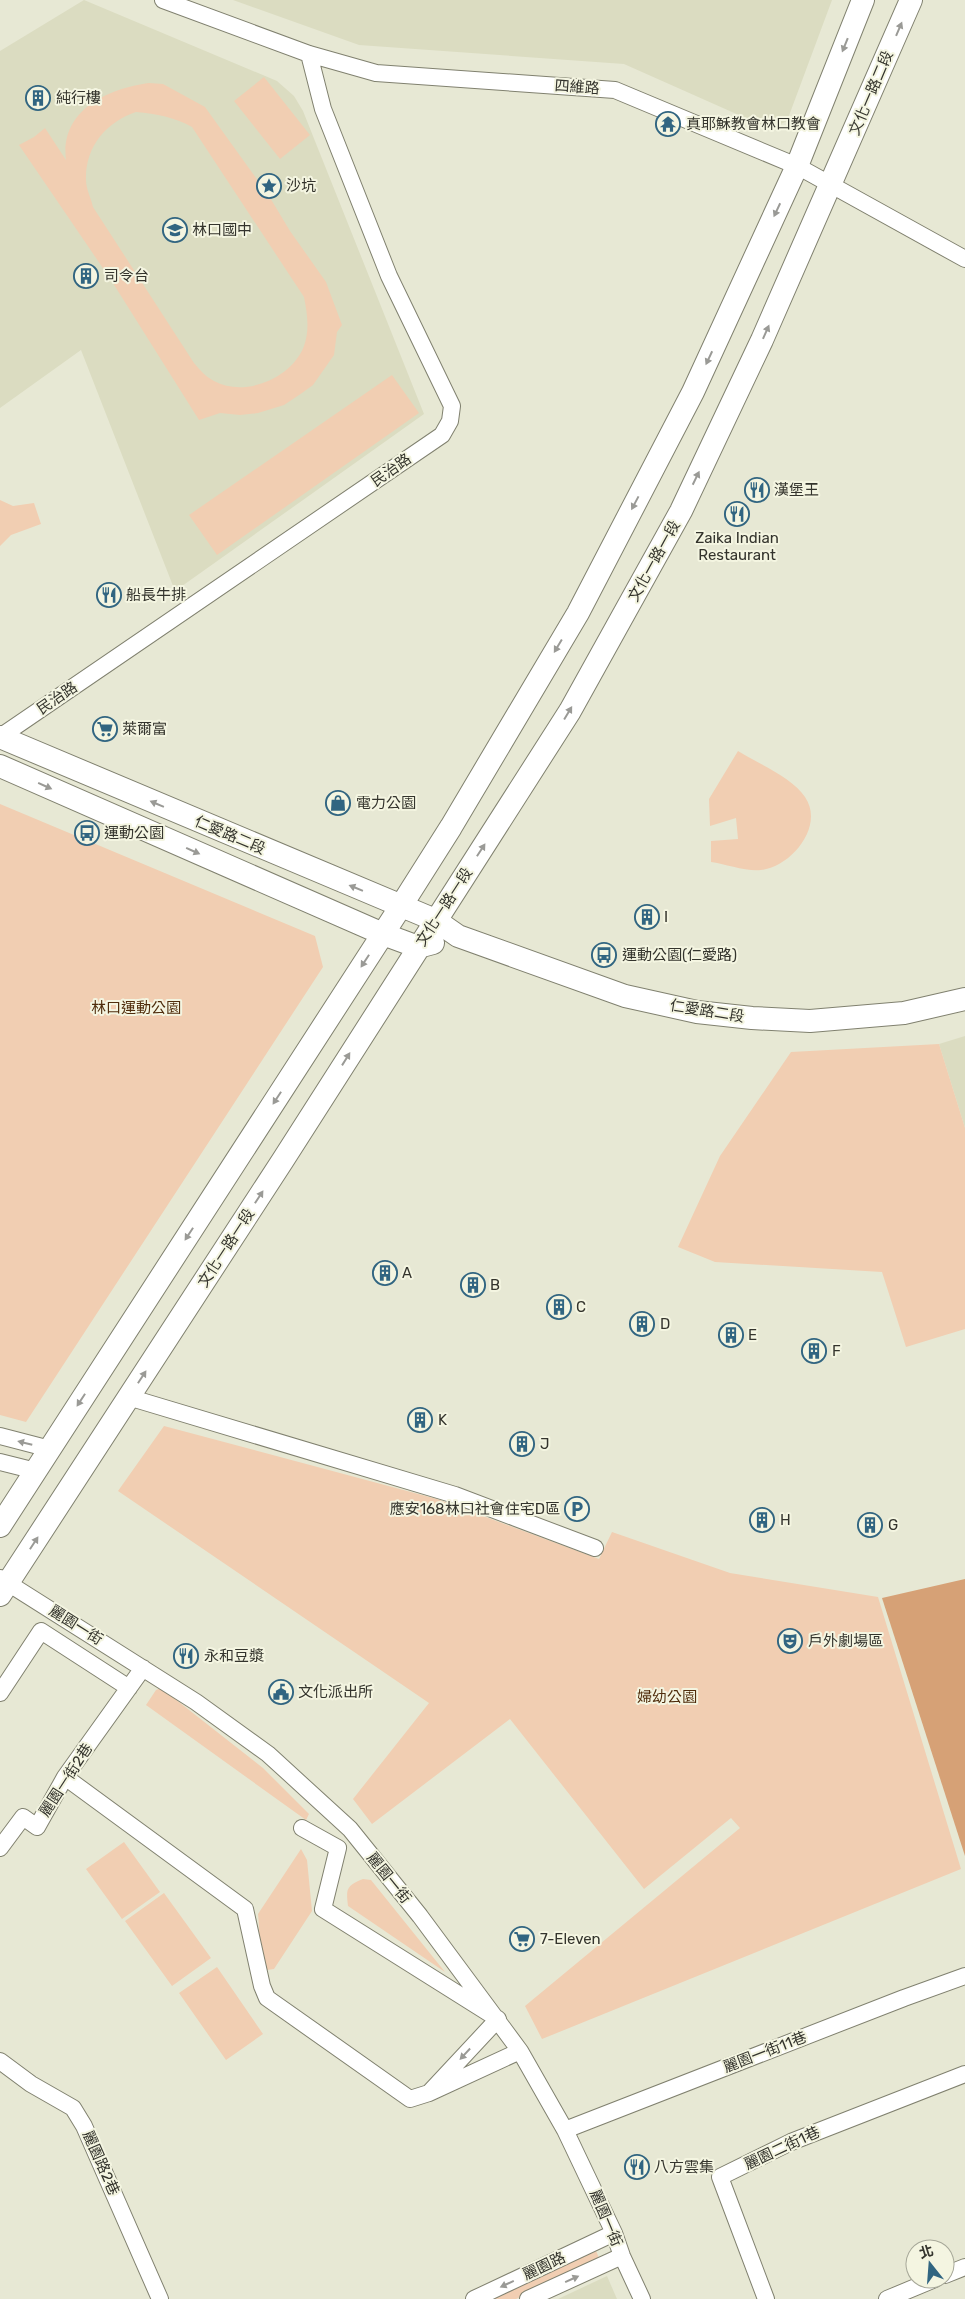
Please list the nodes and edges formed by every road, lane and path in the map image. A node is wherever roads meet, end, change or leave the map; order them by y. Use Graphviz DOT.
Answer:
graph roads {
  1 [pos="163,0"];
  2 [pos="863,0"];
  3 [pos="911,0"];
  4 [pos="308,54"];
  5 [pos="797,166"];
  6 [pos="831,186"];
  7 [pos="965,259"];
  8 [pos="0,737"];
  9 [pos="0,766"];
  10 [pos="401,906"];
  11 [pos="435,920"];
  12 [pos="383,934"];
  13 [pos="458,936"];
  14 [pos="418,946"];
  15 [pos="965,999"];
  16 [pos="128,1397"];
  17 [pos="0,1436"];
  18 [pos="50,1449"];
  19 [pos="0,1462"];
  20 [pos="36,1471"];
  21 [pos="0,1526"];
  22 [pos="595,1548"];
  23 [pos="3,1586"];
  24 [pos="143,1668"];
  25 [pos="129,1688"];
  26 [pos="0,1693"];
  27 [pos="66,1777"];
  28 [pos="6,1827"];
  29 [pos="302,1828"];
  30 [pos="0,1848"];
  31 [pos="965,1976"];
  32 [pos="498,2019"];
  33 [pos="520,2051"];
  34 [pos="0,2061"];
  35 [pos="965,2074"];
  36 [pos="429,2093"];
  37 [pos="565,2130"];
  38 [pos="614,2232"];
  39 [pos="622,2256"];
  40 [pos="911,2289"];
  41 [pos="160,2299"];
  42 [pos="474,2299"];
  43 [pos="528,2299"];
  44 [pos="642,2299"];
  45 [pos="766,2299"];
  46 [pos="887,2299"];
  1 -- 4 [label="street, 四維路"];
  2 -- 5 [label="main road, one-way"];
  6 -- 3 [label="main road, 文化一路二段, one-way"];
  4 -- 5 [label="street, 四維路"];
  4 -- 8 [label="street, 民治路"];
  5 -- 6 [label="street, 四維路"];
  5 -- 10 [label="main road, one-way"];
  6 -- 7 [label="street, 四維路"];
  11 -- 6 [label="main road, 文化一路一段, one-way"];
  10 -- 8 [label="main road, 仁愛路二段, one-way"];
  9 -- 12 [label="main road, 仁愛路二段, one-way"];
  10 -- 11 [label="main road, 仁愛路二段"];
  10 -- 12 [label="main road"];
  11 -- 13 [label="main road, 仁愛路二段"];
  11 -- 14 [label="main road, 文化一路一段"];
  12 -- 14 [label="main road, 仁愛路二段"];
  12 -- 18 [label="main road, one-way"];
  13 -- 14 [label="main road"];
  13 -- 15 [label="main road, 仁愛路二段"];
  16 -- 14 [label="main road, 文化一路一段, one-way"];
  16 -- 22 [label="street"];
  23 -- 16 [label="main road, 文化一路一段, one-way"];
  18 -- 17 [label="street, one-way"];
  18 -- 20 [label="main road"];
  19 -- 20 [label="street"];
  20 -- 21 [label="main road"];
  23 -- 24 [label="street, 麗園一街"];
  24 -- 25 [label="street, 麗園一街2巷"];
  24 -- 32 [label="street, 麗園一街"];
  25 -- 26 [label="street"];
  25 -- 27 [label="street, 麗園一街2巷"];
  27 -- 28 [label="street, 麗園一街2巷"];
  27 -- 36 [label="street"];
  28 -- 30 [label="street, 麗園一街2巷"];
  29 -- 32 [label="street"];
  31 -- 37 [label="street, 麗園一街11巷"];
  32 -- 33 [label="street, 麗園一街"];
  32 -- 36 [label="street, one-way"];
  33 -- 36 [label="street"];
  33 -- 37 [label="street, 麗園一街"];
  34 -- 41 [label="street, 麗園路2巷"];
  35 -- 45 [label="street, 麗園二街1巷"];
  37 -- 38 [label="street, 麗園一街"];
  38 -- 39 [label="street, 麗園一街"];
  38 -- 42 [label="street, 麗園路, one-way"];
  43 -- 39 [label="street, 麗園路, one-way"];
  39 -- 44 [label="street, 麗園一街"];
  40 -- 46 [label="street"];
}
